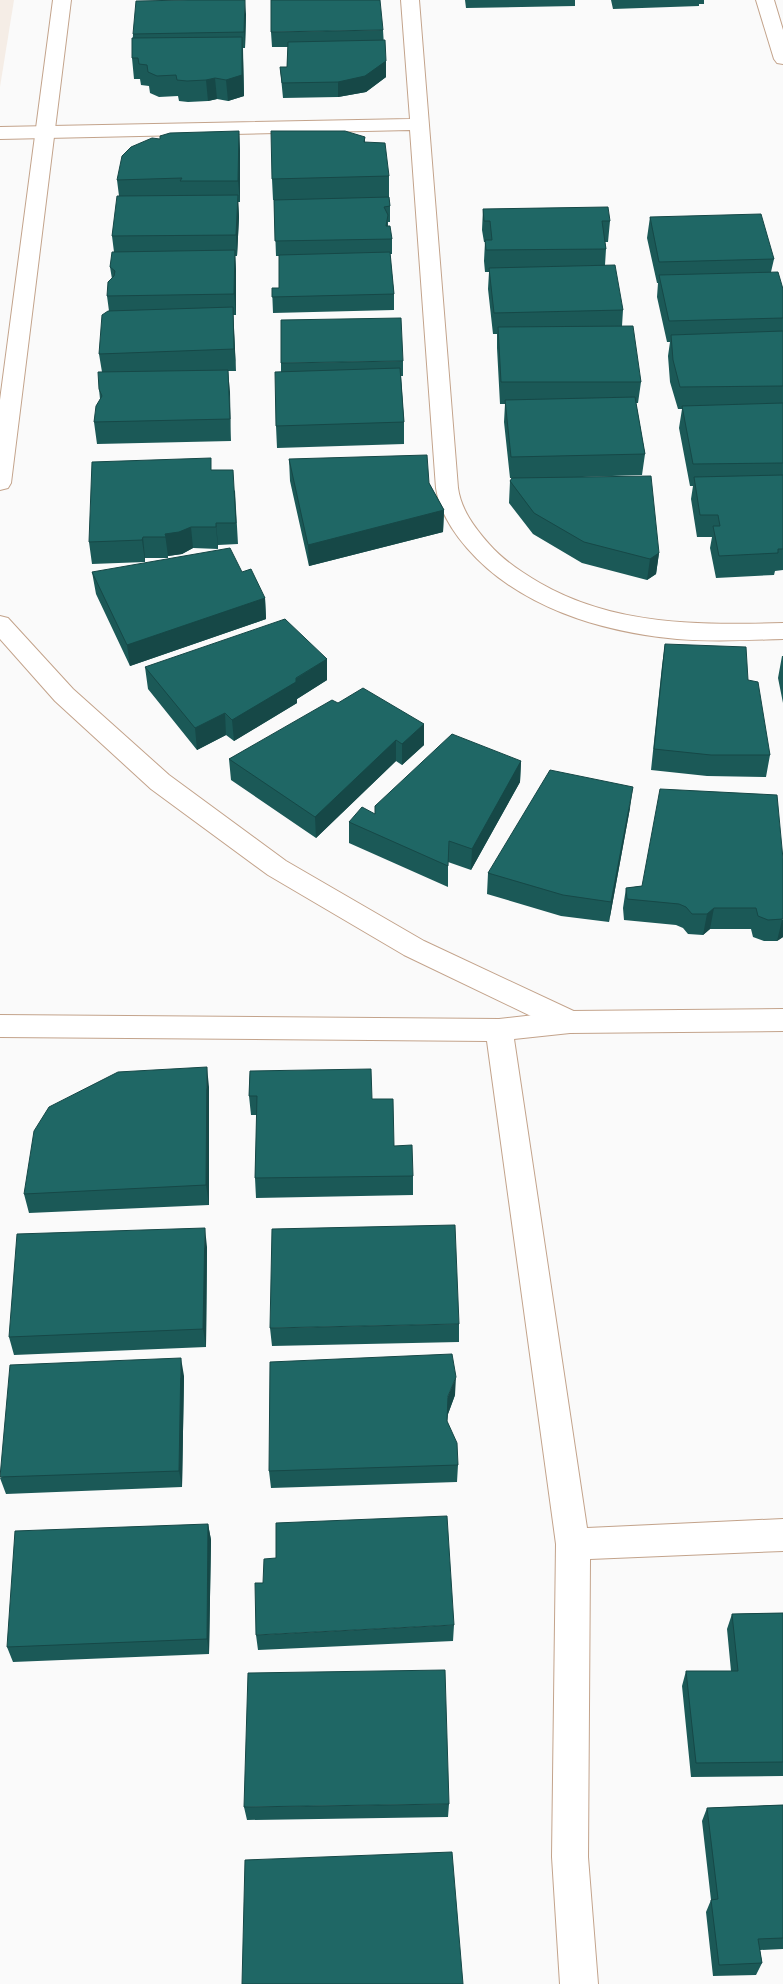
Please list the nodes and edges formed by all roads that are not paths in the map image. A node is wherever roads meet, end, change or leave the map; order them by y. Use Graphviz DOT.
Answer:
graph roads {
  1 [pos="62,0"];
  2 [pos="410,0"];
  3 [pos="765,0"];
  4 [pos="783,59"];
  5 [pos="419,124"];
  6 [pos="45,132"];
  7 [pos="0,133"];
  8 [pos="0,483"];
  9 [pos="0,624"];
  10 [pos="783,631"];
  11 [pos="783,1020"];
  12 [pos="570,1022"];
  13 [pos="0,1026"];
  14 [pos="499,1030"];
  15 [pos="783,1535"];
  16 [pos="573,1544"];
  17 [pos="579,1984"];
  1 -- 6 [label="street"];
  2 -- 5 [label="street"];
  3 -- 4 [label="street"];
  5 -- 6 [label="street"];
  5 -- 10 [label="street"];
  6 -- 7 [label="street"];
  6 -- 8 [label="street"];
  9 -- 12 [label="street"];
  11 -- 12 [label="street"];
  12 -- 14 [label="street"];
  13 -- 14 [label="street"];
  14 -- 16 [label="street"];
  15 -- 16 [label="street"];
  16 -- 17 [label="street"];
}
